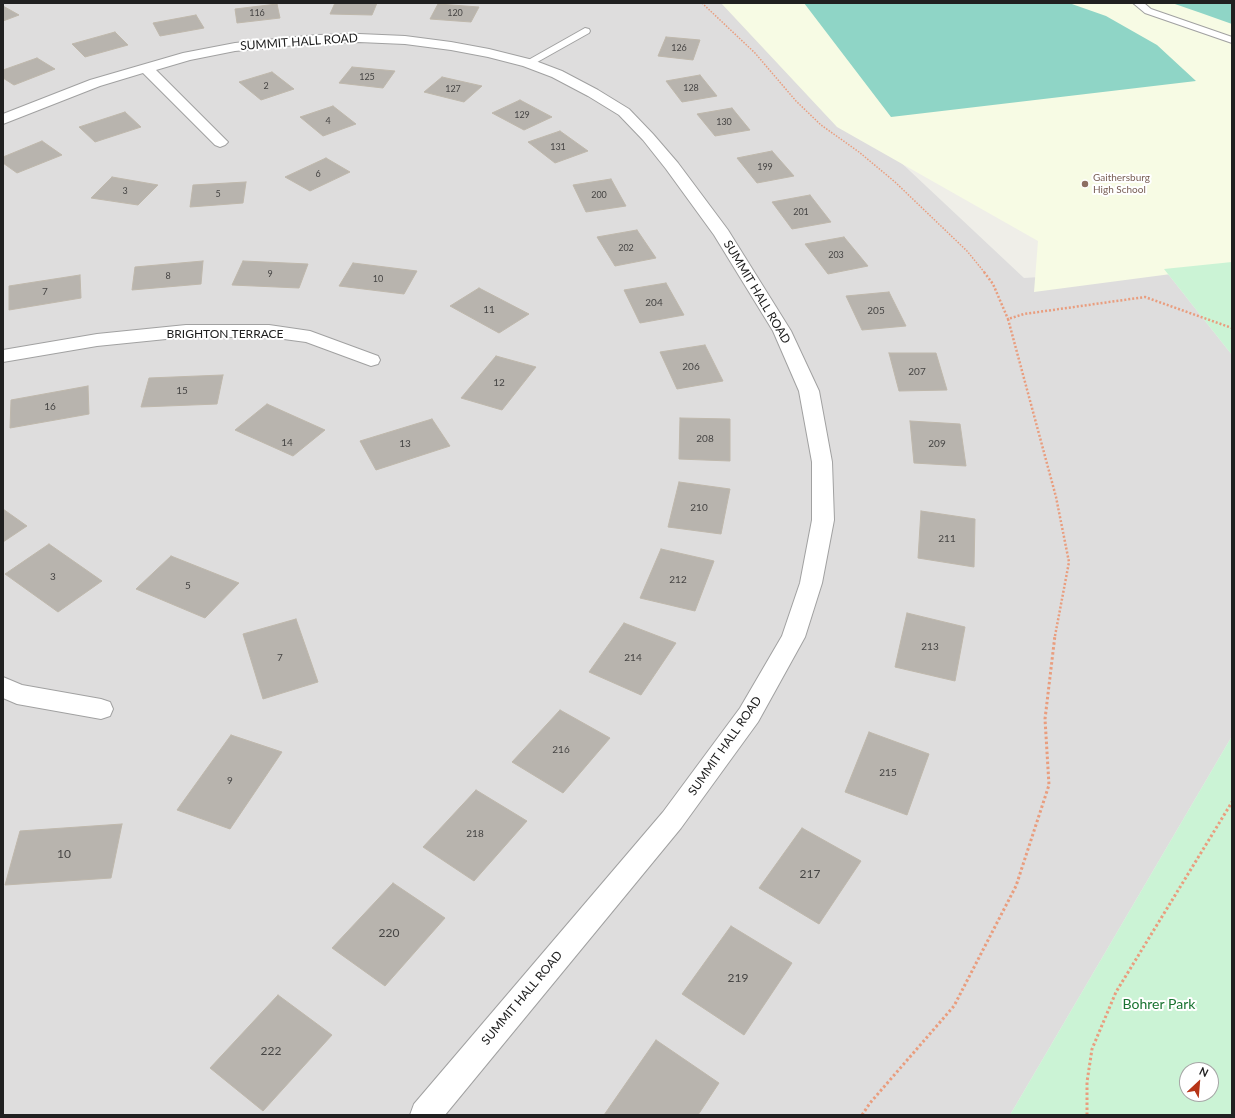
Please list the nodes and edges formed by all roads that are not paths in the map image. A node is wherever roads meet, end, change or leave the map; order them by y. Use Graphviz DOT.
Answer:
graph roads {
  1 [pos="1138,3"];
  2 [pos="585,32"];
  3 [pos="1232,40"];
  4 [pos="528,64"];
  5 [pos="146,68"];
  6 [pos="3,120"];
  7 [pos="220,142"];
  8 [pos="3,356"];
  9 [pos="371,360"];
  10 [pos="3,686"];
  11 [pos="101,709"];
  12 [pos="424,1115"];
  1 -- 3 [label="lane"];
  2 -- 4 [label="lane"];
  4 -- 5 [label="street, SUMMIT HALL ROAD"];
  4 -- 12 [label="street, SUMMIT HALL ROAD"];
  5 -- 6 [label="street, SUMMIT HALL ROAD"];
  5 -- 7 [label="street"];
  8 -- 9 [label="street, BRIGHTON TERRACE"];
  10 -- 11 [label="street"];
}
